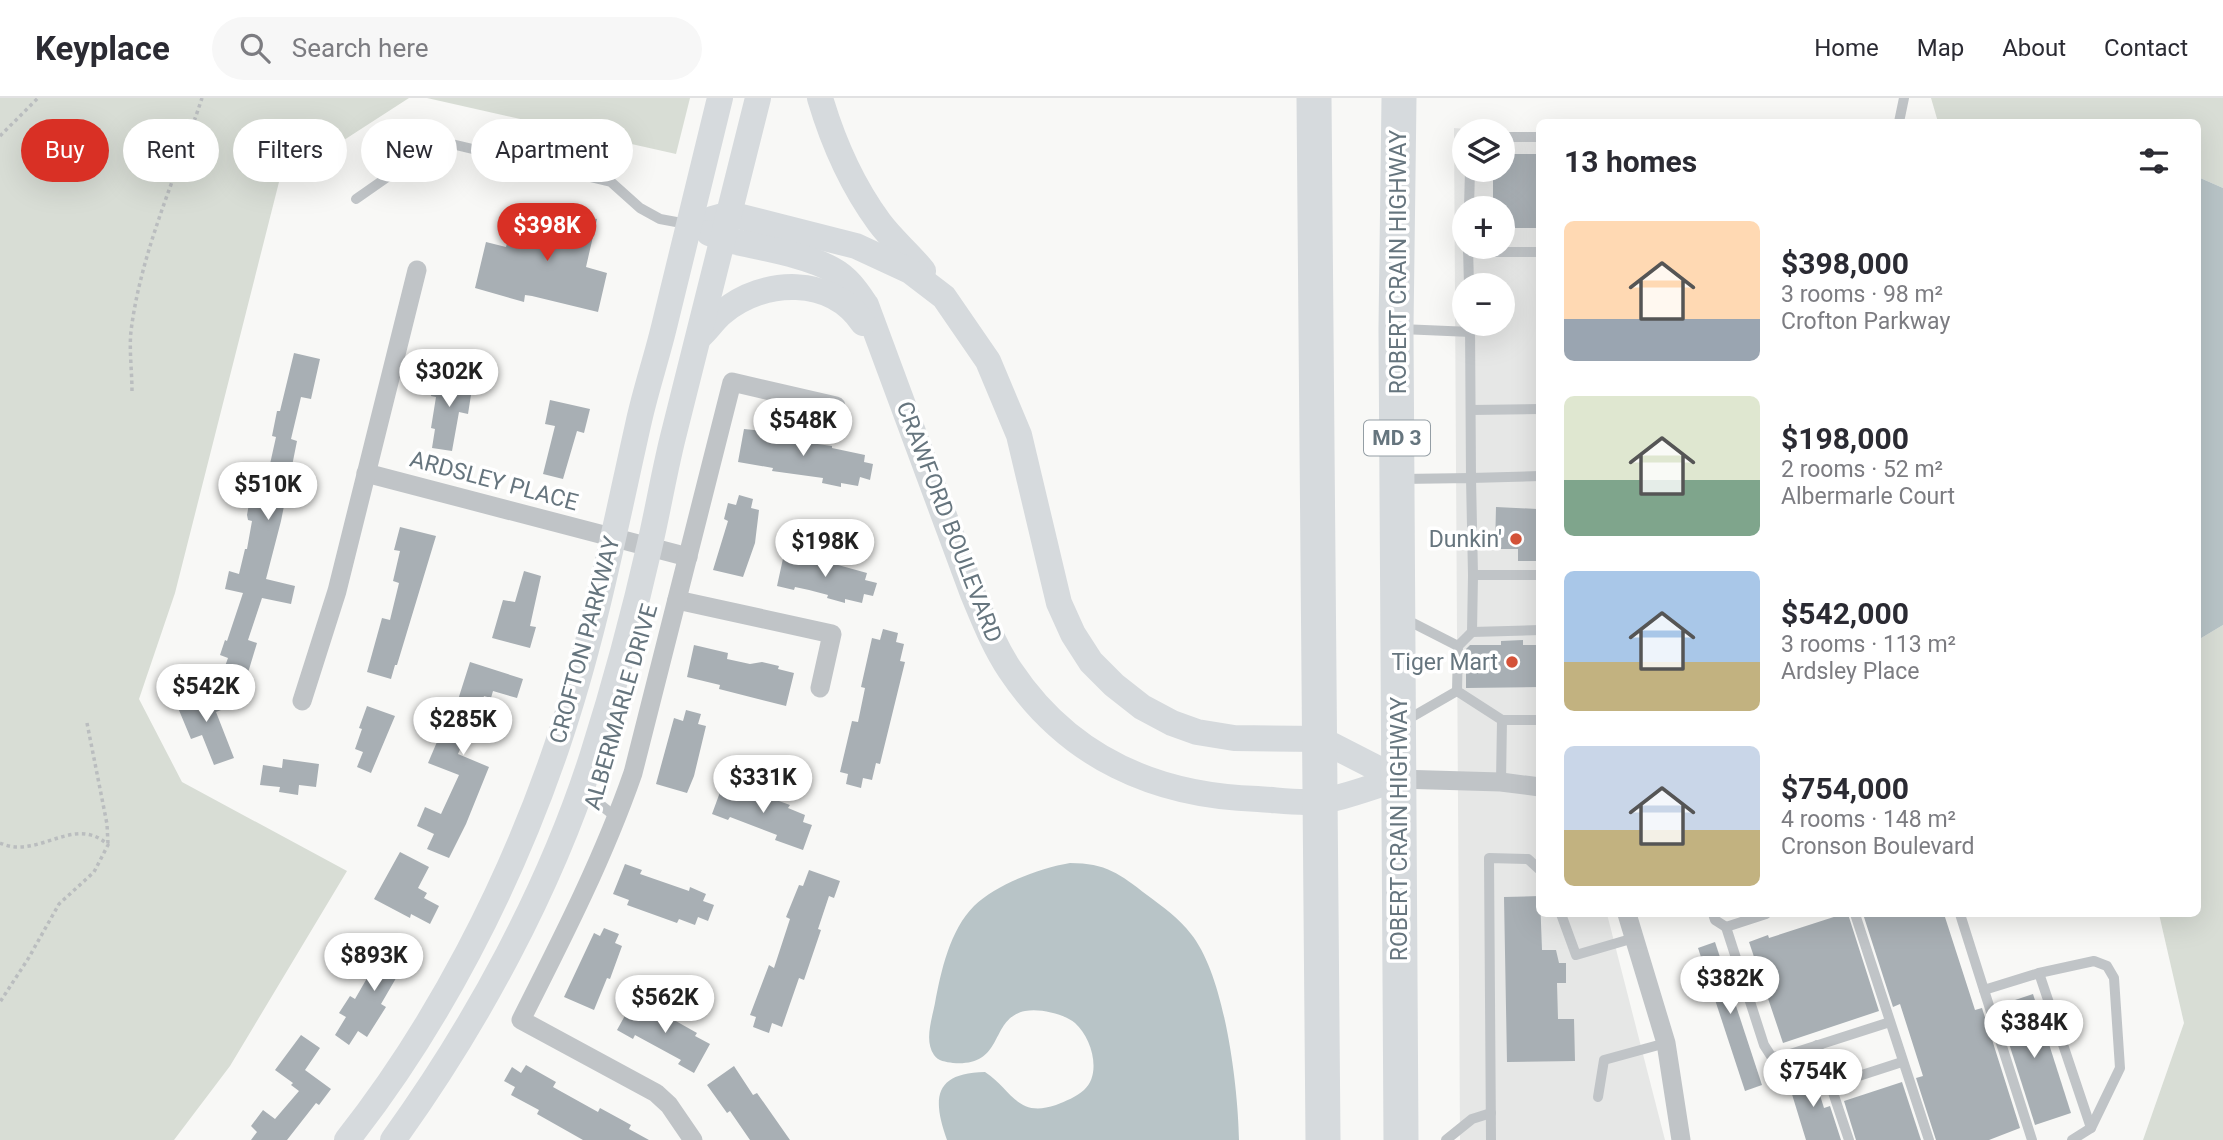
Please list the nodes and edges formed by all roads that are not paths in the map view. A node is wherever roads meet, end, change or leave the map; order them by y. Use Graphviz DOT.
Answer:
graph roads {
  1 [pos="720,98"];
  2 [pos="758,98"];
  3 [pos="820,98"];
  4 [pos="1314,98"];
  5 [pos="1904,98"];
  6 [pos="1400,105"];
  7 [pos="1900,119"];
  8 [pos="1515,137"];
  9 [pos="1536,137"];
  10 [pos="356,199"];
  11 [pos="688,224"];
  12 [pos="727,227"];
  13 [pos="1515,250"];
  14 [pos="1536,251"];
  15 [pos="417,270"];
  16 [pos="944,297"];
  17 [pos="1452,328"];
  18 [pos="1396,329"];
  19 [pos="1471,336"];
  20 [pos="699,338"];
  21 [pos="884,355"];
  22 [pos="836,406"];
  23 [pos="1471,410"];
  24 [pos="1536,410"];
  25 [pos="366,473"];
  26 [pos="1536,476"];
  27 [pos="1472,478"];
  28 [pos="1397,480"];
  29 [pos="614,538"];
  30 [pos="649,547"];
  31 [pos="688,557"];
  32 [pos="1473,575"];
  33 [pos="1536,575"];
  34 [pos="677,600"];
  35 [pos="1398,616"];
  36 [pos="1536,631"];
  37 [pos="1472,632"];
  38 [pos="1458,646"];
  39 [pos="820,688"];
  40 [pos="1457,691"];
  41 [pos="302,701"];
  42 [pos="1502,720"];
  43 [pos="1536,720"];
  44 [pos="1398,724"];
  45 [pos="1320,739"];
  46 [pos="1398,779"];
  47 [pos="1501,782"];
  48 [pos="1536,786"];
  49 [pos="581,788"];
  50 [pos="1321,801"];
  51 [pos="617,818"];
  52 [pos="1536,866"];
  53 [pos="1562,917"];
  54 [pos="1628,917"];
  55 [pos="1714,917"];
  56 [pos="1757,917"];
  57 [pos="1856,917"];
  58 [pos="1961,917"];
  59 [pos="1726,927"];
  60 [pos="1634,938"];
  61 [pos="2039,973"];
  62 [pos="1984,990"];
  63 [pos="1890,1022"];
  64 [pos="1666,1043"];
  65 [pos="1817,1045"];
  66 [pos="1902,1062"];
  67 [pos="1831,1085"];
  68 [pos="1598,1097"];
  69 [pos="1491,1113"];
  70 [pos="2091,1128"];
  71 [pos="347,1140"];
  72 [pos="393,1140"];
  73 [pos="693,1140"];
  74 [pos="1323,1140"];
  75 [pos="1401,1140"];
  76 [pos="1446,1140"];
  77 [pos="1491,1140"];
  78 [pos="1681,1140"];
  79 [pos="1849,1140"];
  80 [pos="1929,1140"];
  81 [pos="2032,1140"];
  82 [pos="2072,1140"];
  1 -- 11 [label="street, CROFTON PARKWAY"];
  2 -- 12 [label="street, CROFTON PARKWAY"];
  3 -- 16 [label="street"];
  4 -- 45 [label="highway"];
  5 -- 7 [label="lane"];
  6 -- 18 [label="highway, ROBERT CRAIN HIGHWAY / MD 3"];
  8 -- 9 [label="lane"];
  10 -- 11 [label="lane"];
  11 -- 12 [label="street, CRAWFORD BOULEVARD"];
  11 -- 29 [label="street, CROFTON PARKWAY"];
  12 -- 16 [label="street, CRAWFORD BOULEVARD"];
  12 -- 20 [label="street, CROFTON PARKWAY"];
  12 -- 21 [label="street, CRAWFORD BOULEVARD"];
  13 -- 14 [label="lane"];
  15 -- 25 [label="street"];
  16 -- 45 [label="street, CRAWFORD BOULEVARD"];
  17 -- 18 [label="lane"];
  18 -- 28 [label="highway, ROBERT CRAIN HIGHWAY / MD 3"];
  19 -- 23 [label="lane"];
  20 -- 21 [label="street"];
  20 -- 30 [label="street, CROFTON PARKWAY"];
  21 -- 50 [label="street, CRAWFORD BOULEVARD"];
  22 -- 31 [label="street, ALBERMARLE DRIVE"];
  23 -- 24 [label="lane"];
  23 -- 27 [label="lane"];
  25 -- 29 [label="street, ARDSLEY PLACE"];
  25 -- 41 [label="street"];
  26 -- 27 [label="lane"];
  27 -- 28 [label="lane"];
  27 -- 32 [label="lane"];
  28 -- 35 [label="highway, ROBERT CRAIN HIGHWAY / MD 3"];
  29 -- 30 [label="street, ARDSLEY PLACE"];
  29 -- 71 [label="street, CROFTON PARKWAY"];
  30 -- 31 [label="street"];
  30 -- 49 [label="street, CROFTON PARKWAY"];
  31 -- 34 [label="street, ALBERMARLE DRIVE"];
  32 -- 33 [label="lane"];
  32 -- 37 [label="lane"];
  34 -- 39 [label="street"];
  34 -- 51 [label="street, ALBERMARLE DRIVE"];
  35 -- 38 [label="lane"];
  35 -- 44 [label="highway, ROBERT CRAIN HIGHWAY / MD 3"];
  36 -- 37 [label="lane"];
  37 -- 38 [label="lane"];
  38 -- 40 [label="lane"];
  40 -- 42 [label="lane"];
  40 -- 44 [label="lane"];
  42 -- 43 [label="lane"];
  42 -- 47 [label="lane"];
  44 -- 46 [label="highway, ROBERT CRAIN HIGHWAY / MD 3"];
  45 -- 46 [label="street, CRAWFORD BOULEVARD"];
  45 -- 50 [label="highway"];
  46 -- 47 [label="street"];
  46 -- 50 [label="street, CRAWFORD BOULEVARD"];
  46 -- 75 [label="highway, ROBERT CRAIN HIGHWAY / MD 3"];
  47 -- 48 [label="street"];
  49 -- 51 [label="lane"];
  49 -- 72 [label="street, CROFTON PARKWAY"];
  50 -- 74 [label="highway"];
  51 -- 73 [label="street, ALBERMARLE DRIVE"];
  52 -- 69 [label="lane"];
  53 -- 60 [label="lane"];
  54 -- 60 [label="street"];
  55 -- 59 [label="lane"];
  56 -- 59 [label="lane"];
  57 -- 63 [label="lane"];
  58 -- 62 [label="lane"];
  59 -- 65 [label="lane"];
  60 -- 64 [label="street"];
  61 -- 62 [label="lane"];
  61 -- 70 [label="lane"];
  61 -- 70 [label="lane"];
  62 -- 81 [label="lane"];
  63 -- 65 [label="lane"];
  63 -- 66 [label="lane"];
  64 -- 68 [label="lane"];
  64 -- 78 [label="street"];
  65 -- 67 [label="lane"];
  66 -- 67 [label="lane"];
  66 -- 80 [label="lane"];
  67 -- 79 [label="lane"];
  69 -- 76 [label="lane"];
  69 -- 77 [label="lane"];
  70 -- 82 [label="lane"];
}
